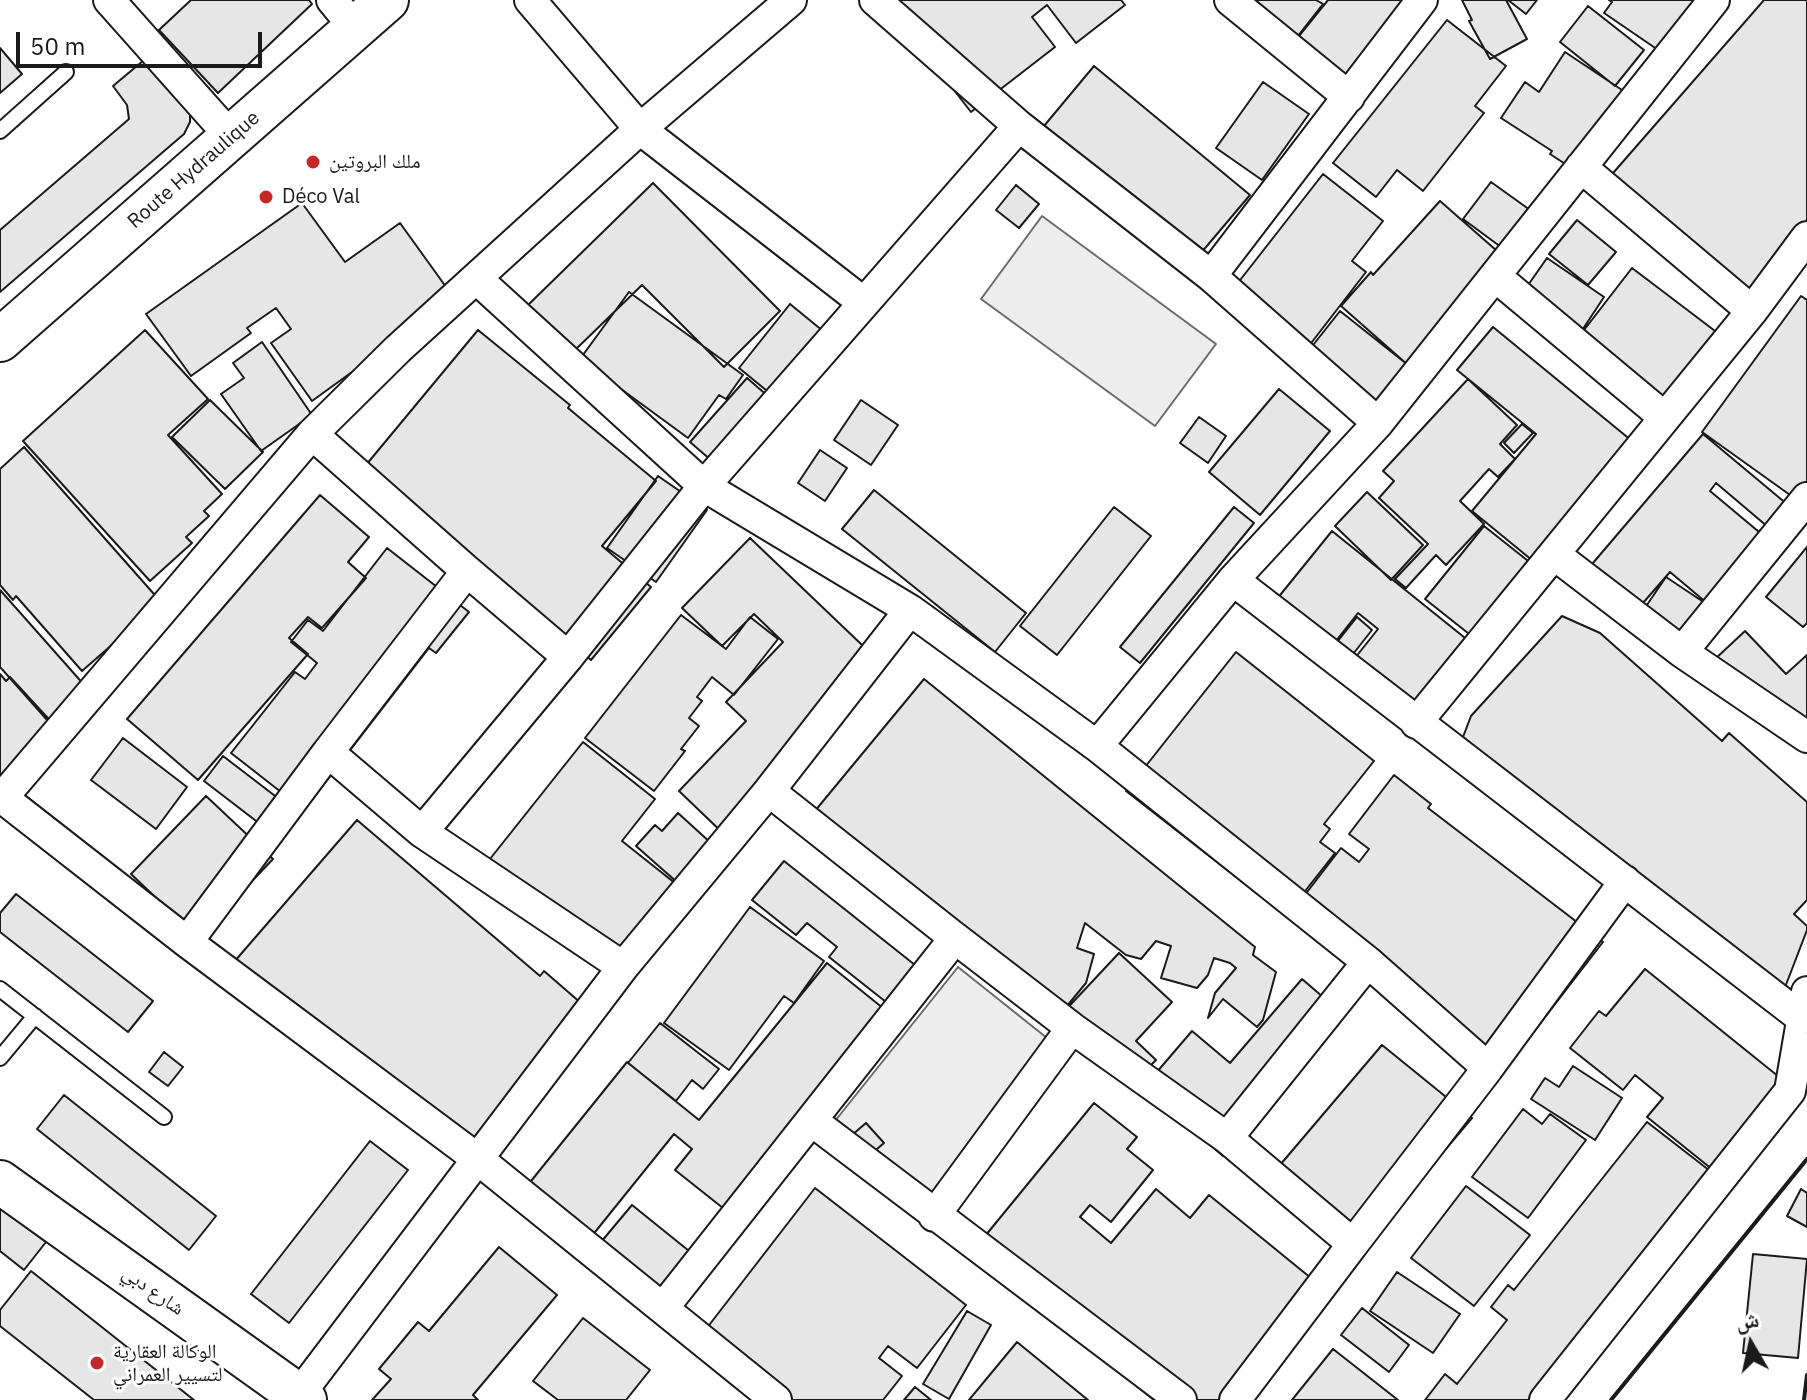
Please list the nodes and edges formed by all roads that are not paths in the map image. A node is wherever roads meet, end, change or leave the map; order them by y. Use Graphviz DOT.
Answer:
graph roads {
  1 [pos="109,0"];
  2 [pos="387,0"];
  3 [pos="530,0"];
  4 [pos="791,0"];
  5 [pos="875,0"];
  6 [pos="1230,0"];
  7 [pos="1422,0"];
  8 [pos="1714,0"];
  9 [pos="344,14"];
  10 [pos="66,72"];
  11 [pos="1349,97"];
  12 [pos="1019,126"];
  13 [pos="640,129"];
  14 [pos="0,131"];
  15 [pos="231,137"];
  16 [pos="1581,167"];
  17 [pos="1807,237"];
  18 [pos="1211,276"];
  19 [pos="1495,276"];
  20 [pos="477,279"];
  21 [pos="864,303"];
  22 [pos="1752,311"];
  23 [pos="0,340"];
  24 [pos="1664,417"];
  25 [pos="1378,423"];
  26 [pos="312,434"];
  27 [pos="704,486"];
  28 [pos="1807,498"];
  29 [pos="1555,555"];
  30 [pos="467,571"];
  31 [pos="1233,580"];
  32 [pos="910,610"];
  33 [pos="1682,652"];
  34 [pos="568,657"];
  35 [pos="1416,723"];
  36 [pos="1807,737"];
  37 [pos="1097,746"];
  38 [pos="328,752"];
  39 [pos="769,791"];
  40 [pos="1,797"];
  41 [pos="422,832"];
  42 [pos="1625,881"];
  43 [pos="955,938"];
  44 [pos="187,942"];
  45 [pos="1368,962"];
  46 [pos="623,967"];
  47 [pos="0,989"];
  48 [pos="1804,1005"];
  49 [pos="35,1016"];
  50 [pos="1072,1028"];
  51 [pos="0,1058"];
  52 [pos="1488,1068"];
  53 [pos="1798,1092"];
  54 [pos="164,1117"];
  55 [pos="812,1121"];
  56 [pos="1227,1138"];
  57 [pos="479,1160"];
  58 [pos="0,1182"];
  59 [pos="934,1216"];
  60 [pos="1353,1244"];
  61 [pos="663,1308"];
  62 [pos="300,1398"];
  63 [pos="776,1400"];
  64 [pos="1181,1400"];
  65 [pos="1235,1400"];
  66 [pos="1545,1400"];
  1 -- 15 [label="street"];
  2 -- 9 [label="main road, Route Hydraulique"];
  3 -- 13 [label="street"];
  4 -- 13 [label="street"];
  5 -- 12 [label="street"];
  6 -- 11 [label="street"];
  7 -- 11 [label="street"];
  8 -- 16 [label="street"];
  9 -- 15 [label="main road, Route Hydraulique"];
  10 -- 14 [label="lane"];
  11 -- 18 [label="street"];
  12 -- 18 [label="street"];
  12 -- 21 [label="street"];
  13 -- 20 [label="street"];
  13 -- 21 [label="street"];
  15 -- 23 [label="main road, Route Hydraulique"];
  16 -- 19 [label="street"];
  16 -- 22 [label="street"];
  17 -- 22 [label="street"];
  18 -- 25 [label="street"];
  19 -- 24 [label="street"];
  19 -- 25 [label="street"];
  20 -- 26 [label="street"];
  20 -- 27 [label="street"];
  21 -- 27 [label="street"];
  22 -- 24 [label="street"];
  24 -- 29 [label="street"];
  25 -- 31 [label="street"];
  26 -- 30 [label="street"];
  26 -- 40 [label="street"];
  27 -- 32 [label="street"];
  27 -- 34 [label="street"];
  28 -- 33 [label="street"];
  29 -- 33 [label="street"];
  29 -- 35 [label="street"];
  30 -- 34 [label="street"];
  30 -- 38 [label="street"];
  31 -- 35 [label="street"];
  31 -- 37 [label="street"];
  32 -- 37 [label="street"];
  32 -- 39 [label="street"];
  33 -- 36 [label="street"];
  34 -- 41 [label="street"];
  35 -- 42 [label="street"];
  37 -- 45 [label="street"];
  38 -- 41 [label="street"];
  38 -- 44 [label="street"];
  39 -- 43 [label="street"];
  39 -- 46 [label="street"];
  40 -- 44 [label="street"];
  41 -- 46 [label="street"];
  42 -- 48 [label="street"];
  42 -- 52 [label="street"];
  43 -- 50 [label="street"];
  43 -- 55 [label="street"];
  44 -- 57 [label="street"];
  45 -- 52 [label="street"];
  45 -- 56 [label="street"];
  46 -- 57 [label="street"];
  47 -- 49 [label="lane"];
  48 -- 53 [label="street"];
  49 -- 51 [label="lane"];
  49 -- 54 [label="lane"];
  50 -- 56 [label="street"];
  50 -- 59 [label="street"];
  52 -- 60 [label="street"];
  53 -- 66 [label="street"];
  55 -- 59 [label="street"];
  55 -- 61 [label="street"];
  56 -- 60 [label="street"];
  57 -- 61 [label="street"];
  57 -- 62 [label="street"];
  58 -- 62 [label="main road, شارع دبي"];
  59 -- 64 [label="street"];
  60 -- 65 [label="street"];
  61 -- 63 [label="street"];
}
